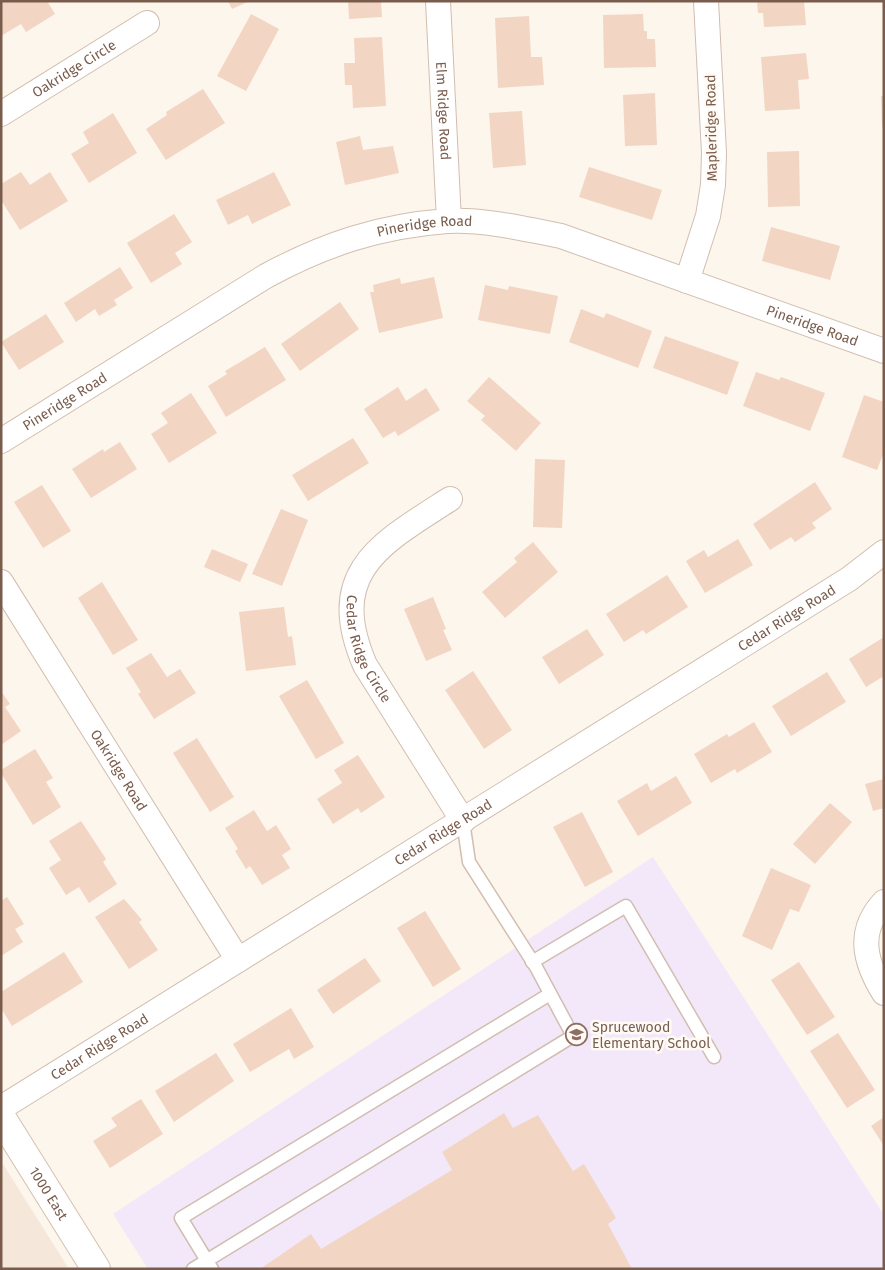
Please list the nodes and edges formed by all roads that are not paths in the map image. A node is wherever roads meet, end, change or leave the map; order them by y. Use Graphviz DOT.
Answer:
graph roads {
  1 [pos="438,1"];
  2 [pos="706,1"];
  3 [pos="147,23"];
  4 [pos="1,114"];
  5 [pos="449,221"];
  6 [pos="687,281"];
  7 [pos="884,351"];
  8 [pos="1,441"];
  9 [pos="450,499"];
  10 [pos="884,552"];
  11 [pos="1,582"];
  12 [pos="463,821"];
  13 [pos="884,902"];
  14 [pos="238,960"];
  15 [pos="532,962"];
  16 [pos="884,992"];
  17 [pos="550,994"];
  18 [pos="714,1057"];
  19 [pos="1,1108"];
  20 [pos="1,1118"];
  21 [pos="209,1264"];
  22 [pos="96,1269"];
  23 [pos="193,1269"];
  1 -- 5 [label="street, Elm Ridge Road"];
  2 -- 6 [label="street, Mapleridge Road"];
  3 -- 4 [label="street, Oakridge Circle"];
  5 -- 6 [label="street, Pineridge Road"];
  5 -- 8 [label="street, Pineridge Road"];
  6 -- 7 [label="street, Pineridge Road"];
  9 -- 12 [label="street, Cedar Ridge Circle"];
  10 -- 12 [label="street, Cedar Ridge Road"];
  11 -- 14 [label="street, Oakridge Road"];
  12 -- 14 [label="street, Cedar Ridge Road"];
  12 -- 15 [label="lane"];
  13 -- 16 [label="street"];
  14 -- 19 [label="street, Cedar Ridge Road"];
  15 -- 17 [label="lane"];
  15 -- 18 [label="lane"];
  17 -- 21 [label="lane"];
  17 -- 21 [label="lane"];
  20 -- 22 [label="street, 1000 East"];
  21 -- 23 [label="lane"];
}
